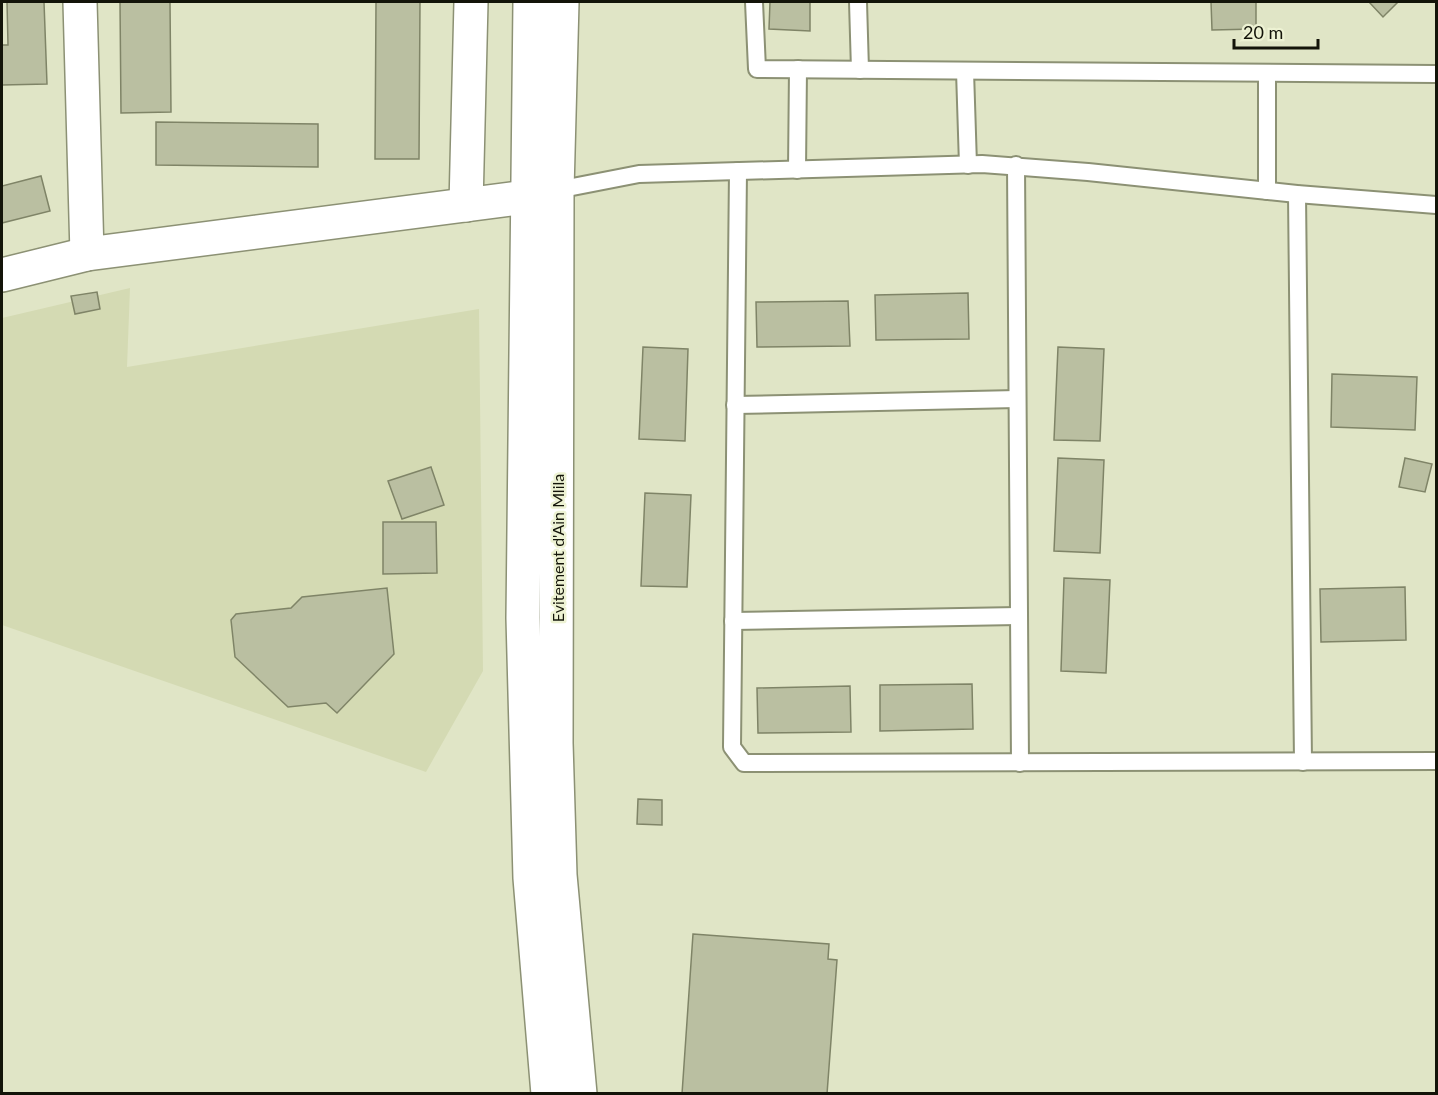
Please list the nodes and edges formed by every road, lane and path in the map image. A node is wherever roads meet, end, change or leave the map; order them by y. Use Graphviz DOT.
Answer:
graph roads {
  1 [pos="80,2"];
  2 [pos="471,2"];
  3 [pos="530,2"];
  4 [pos="562,2"];
  5 [pos="754,2"];
  6 [pos="858,2"];
  7 [pos="798,69"];
  8 [pos="860,70"];
  9 [pos="965,71"];
  10 [pos="1267,73"];
  11 [pos="1437,74"];
  12 [pos="968,165"];
  13 [pos="1016,165"];
  14 [pos="797,170"];
  15 [pos="738,171"];
  16 [pos="558,190"];
  17 [pos="1267,191"];
  18 [pos="1298,194"];
  19 [pos="526,197"];
  20 [pos="466,205"];
  21 [pos="1437,205"];
  22 [pos="87,254"];
  23 [pos="2,275"];
  24 [pos="1017,399"];
  25 [pos="735,405"];
  26 [pos="1019,616"];
  27 [pos="733,621"];
  28 [pos="1437,761"];
  29 [pos="1303,762"];
  30 [pos="1020,763"];
  31 [pos="548,1094"];
  32 [pos="580,1094"];
  1 -- 22 [label="main road"];
  2 -- 20 [label="main road"];
  3 -- 19 [label="main road, Evitement d'Ain Mlila"];
  4 -- 16 [label="main road, Evitement d'Ain Mlila"];
  5 -- 7 [label="lane"];
  6 -- 8 [label="lane"];
  7 -- 8 [label="lane"];
  7 -- 14 [label="lane"];
  8 -- 9 [label="lane"];
  9 -- 10 [label="lane"];
  9 -- 12 [label="lane"];
  10 -- 11 [label="lane"];
  10 -- 17 [label="lane"];
  12 -- 13 [label="lane"];
  12 -- 14 [label="lane"];
  13 -- 17 [label="lane"];
  13 -- 24 [label="lane"];
  14 -- 15 [label="lane"];
  15 -- 16 [label="lane"];
  15 -- 25 [label="lane"];
  16 -- 19 [label="main road"];
  16 -- 32 [label="main road, Evitement d'Ain Mlila"];
  17 -- 18 [label="lane"];
  18 -- 21 [label="lane"];
  18 -- 29 [label="lane"];
  19 -- 20 [label="main road"];
  19 -- 31 [label="main road, Evitement d'Ain Mlila"];
  20 -- 22 [label="main road"];
  22 -- 23 [label="main road"];
  24 -- 25 [label="lane"];
  24 -- 26 [label="lane"];
  25 -- 27 [label="lane"];
  26 -- 27 [label="lane"];
  26 -- 30 [label="lane"];
  27 -- 30 [label="lane"];
  28 -- 29 [label="lane"];
  29 -- 30 [label="lane"];
}
